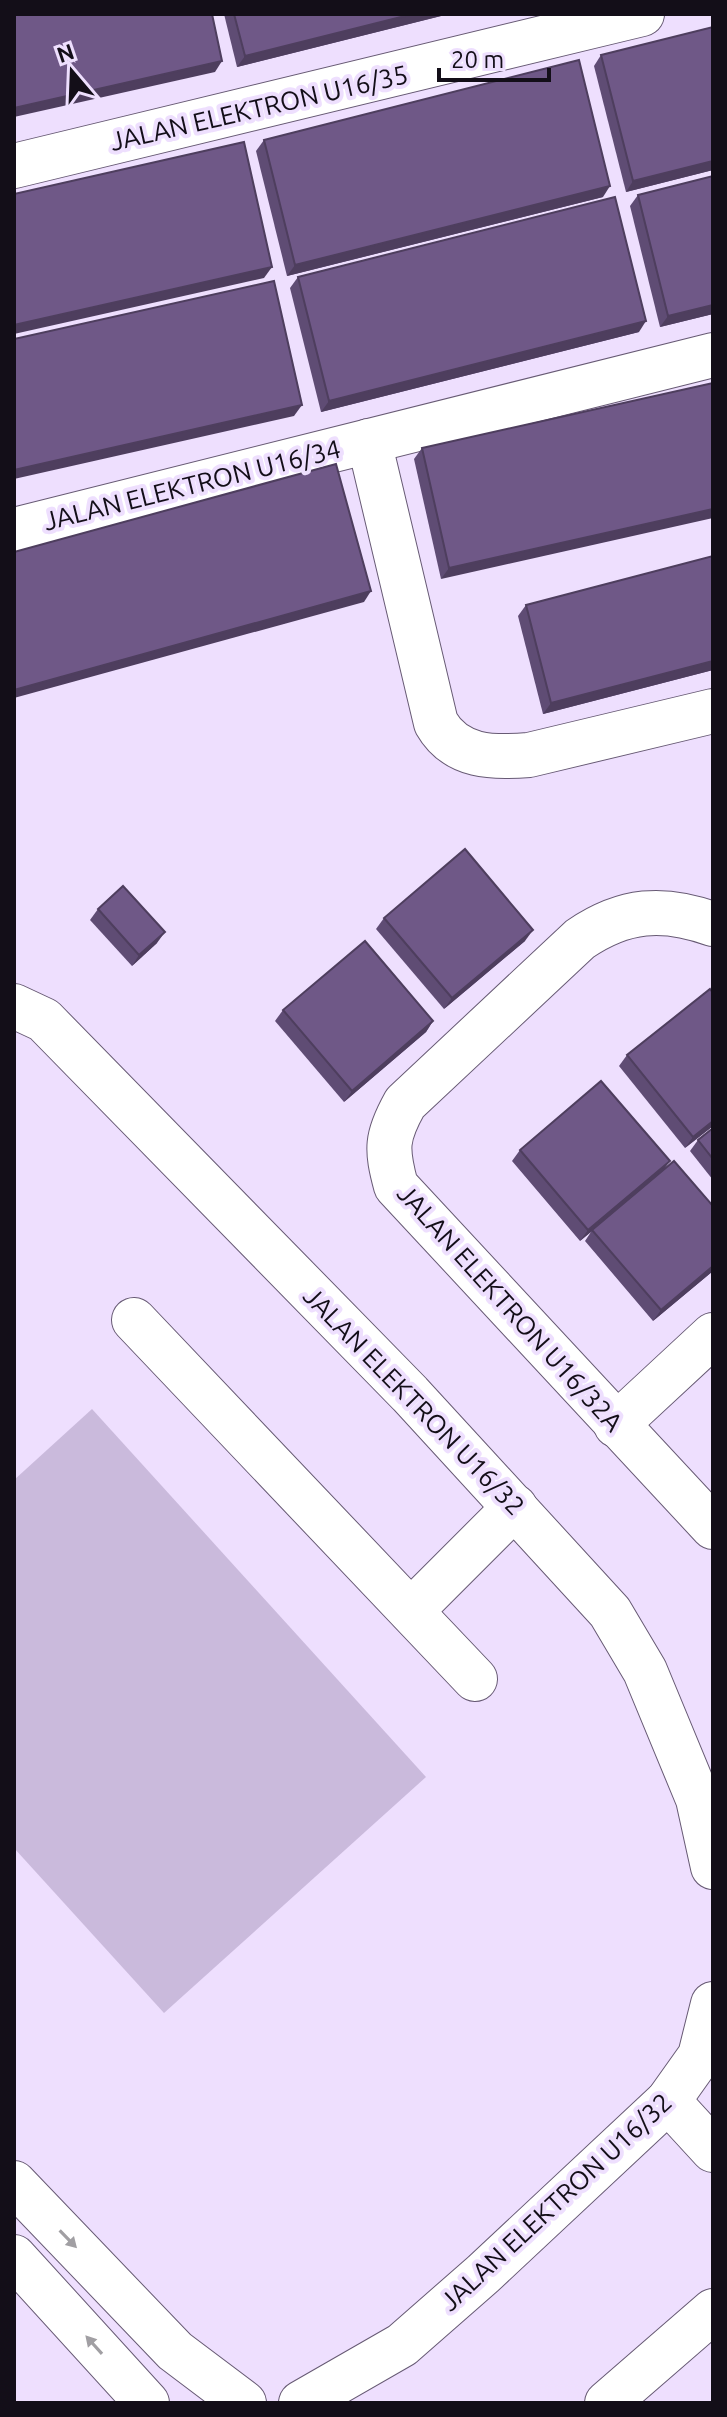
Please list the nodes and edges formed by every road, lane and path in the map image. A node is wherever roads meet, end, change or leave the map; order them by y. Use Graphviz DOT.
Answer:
graph roads {
  1 [pos="642,14"];
  2 [pos="14,166"];
  3 [pos="713,355"];
  4 [pos="369,441"];
  5 [pos="14,530"];
  6 [pos="713,711"];
  7 [pos="713,924"];
  8 [pos="14,1006"];
  9 [pos="134,1320"];
  10 [pos="713,1335"];
  11 [pos="616,1425"];
  12 [pos="515,1507"];
  13 [pos="713,1527"];
  14 [pos="411,1611"];
  15 [pos="475,1679"];
  16 [pos="713,1867"];
  17 [pos="713,2004"];
  18 [pos="668,2101"];
  19 [pos="713,2150"];
  20 [pos="14,2183"];
  21 [pos="14,2257"];
  22 [pos="713,2311"];
  23 [pos="402,2345"];
  24 [pos="147,2403"];
  25 [pos="244,2403"];
  26 [pos="301,2403"];
  27 [pos="362,2403"];
  28 [pos="607,2403"];
  1 -- 2 [label="street, JALAN ELEKTRON U16/35"];
  3 -- 4 [label="street, JALAN ELEKTRON U16/34"];
  4 -- 5 [label="street, JALAN ELEKTRON U16/34"];
  4 -- 6 [label="street, JALAN ELEKTRON U16/34"];
  7 -- 11 [label="street, JALAN ELEKTRON U16/32A"];
  8 -- 12 [label="street, JALAN ELEKTRON U16/32"];
  9 -- 14 [label="street"];
  10 -- 11 [label="street"];
  11 -- 13 [label="street, JALAN ELEKTRON U16/32A"];
  12 -- 14 [label="street"];
  12 -- 16 [label="street, JALAN ELEKTRON U16/32"];
  14 -- 15 [label="street"];
  17 -- 18 [label="street, JALAN ELEKTRON U16/32"];
  18 -- 19 [label="street"];
  18 -- 23 [label="street, JALAN ELEKTRON U16/32"];
  20 -- 25 [label="street, one-way"];
  24 -- 21 [label="street, one-way"];
  22 -- 28 [label="street"];
  23 -- 26 [label="street"];
  23 -- 27 [label="street"];
}
